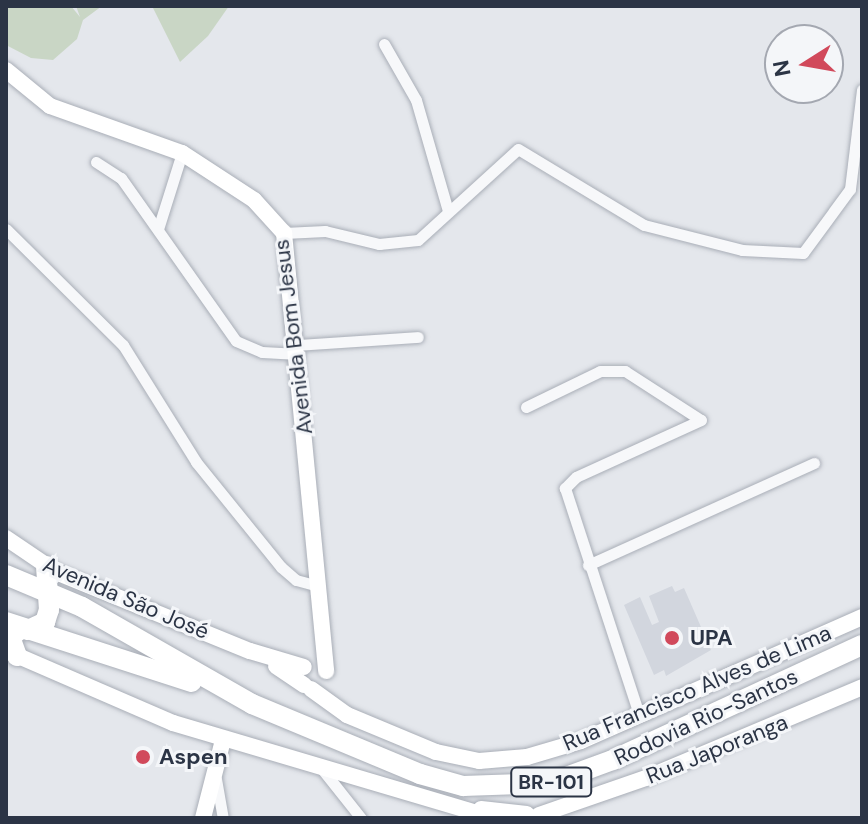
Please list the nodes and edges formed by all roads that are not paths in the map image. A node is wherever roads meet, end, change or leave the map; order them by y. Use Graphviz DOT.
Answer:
graph roads {
  1 [pos="384,44"];
  2 [pos="6,70"];
  3 [pos="862,90"];
  4 [pos="182,153"];
  5 [pos="96,162"];
  6 [pos="448,211"];
  7 [pos="6,229"];
  8 [pos="158,229"];
  9 [pos="284,233"];
  10 [pos="418,337"];
  11 [pos="298,349"];
  12 [pos="526,407"];
  13 [pos="814,463"];
  14 [pos="8,540"];
  15 [pos="45,565"];
  16 [pos="588,565"];
  17 [pos="10,577"];
  18 [pos="319,586"];
  19 [pos="50,593"];
  20 [pos="862,617"];
  21 [pos="322,622"];
  22 [pos="18,627"];
  23 [pos="862,645"];
  24 [pos="12,653"];
  25 [pos="326,674"];
  26 [pos="306,676"];
  27 [pos="862,687"];
  28 [pos="230,694"];
  29 [pos="347,715"];
  30 [pos="639,715"];
  31 [pos="223,740"];
  32 [pos="215,768"];
  33 [pos="322,769"];
  34 [pos="473,809"];
  35 [pos="536,816"];
  36 [pos="203,818"];
  37 [pos="223,818"];
  38 [pos="361,818"];
  39 [pos="494,818"];
  1 -- 6 [label="street"];
  2 -- 4 [label="main road, Avenida Bom Jesus"];
  3 -- 6 [label="street"];
  4 -- 8 [label="street"];
  4 -- 9 [label="main road, Avenida Bom Jesus"];
  5 -- 8 [label="street"];
  6 -- 9 [label="street"];
  7 -- 18 [label="street"];
  8 -- 11 [label="street"];
  9 -- 11 [label="main road, Avenida Bom Jesus"];
  10 -- 11 [label="street"];
  11 -- 18 [label="main road, Avenida Bom Jesus"];
  12 -- 16 [label="street"];
  13 -- 16 [label="street"];
  14 -- 15 [label="main road, Avenida São José"];
  15 -- 17 [label="highway"];
  15 -- 19 [label="highway"];
  15 -- 26 [label="main road, Avenida São José"];
  16 -- 30 [label="street"];
  17 -- 19 [label="highway, Rodovia Rio-Santos / BR-101"];
  18 -- 21 [label="main road, Avenida Bom Jesus"];
  19 -- 22 [label="highway"];
  19 -- 28 [label="highway, Rodovia Rio-Santos / BR-101"];
  20 -- 30 [label="main road, Rua Francisco Alves de Lima"];
  21 -- 25 [label="main road, Avenida Bom Jesus"];
  21 -- 26 [label="main road, Avenida Bom Jesus"];
  22 -- 24 [label="highway"];
  22 -- 28 [label="highway, Rodovia Rio-Santos / BR-101"];
  23 -- 28 [label="highway, Rodovia Rio-Santos / BR-101"];
  24 -- 31 [label="main road"];
  25 -- 26 [label="main road, Avenida São José"];
  25 -- 26 [label="main road"];
  25 -- 29 [label="main road"];
  26 -- 29 [label="main road, Rua Francisco Alves de Lima"];
  27 -- 35 [label="main road, Rua Japoranga"];
  29 -- 30 [label="main road, Rua Francisco Alves de Lima"];
  31 -- 32 [label="main road"];
  31 -- 33 [label="main road"];
  32 -- 36 [label="main road"];
  32 -- 37 [label="street"];
  33 -- 34 [label="main road"];
  33 -- 38 [label="street"];
  34 -- 35 [label="main road"];
  34 -- 39 [label="main road"];
}
